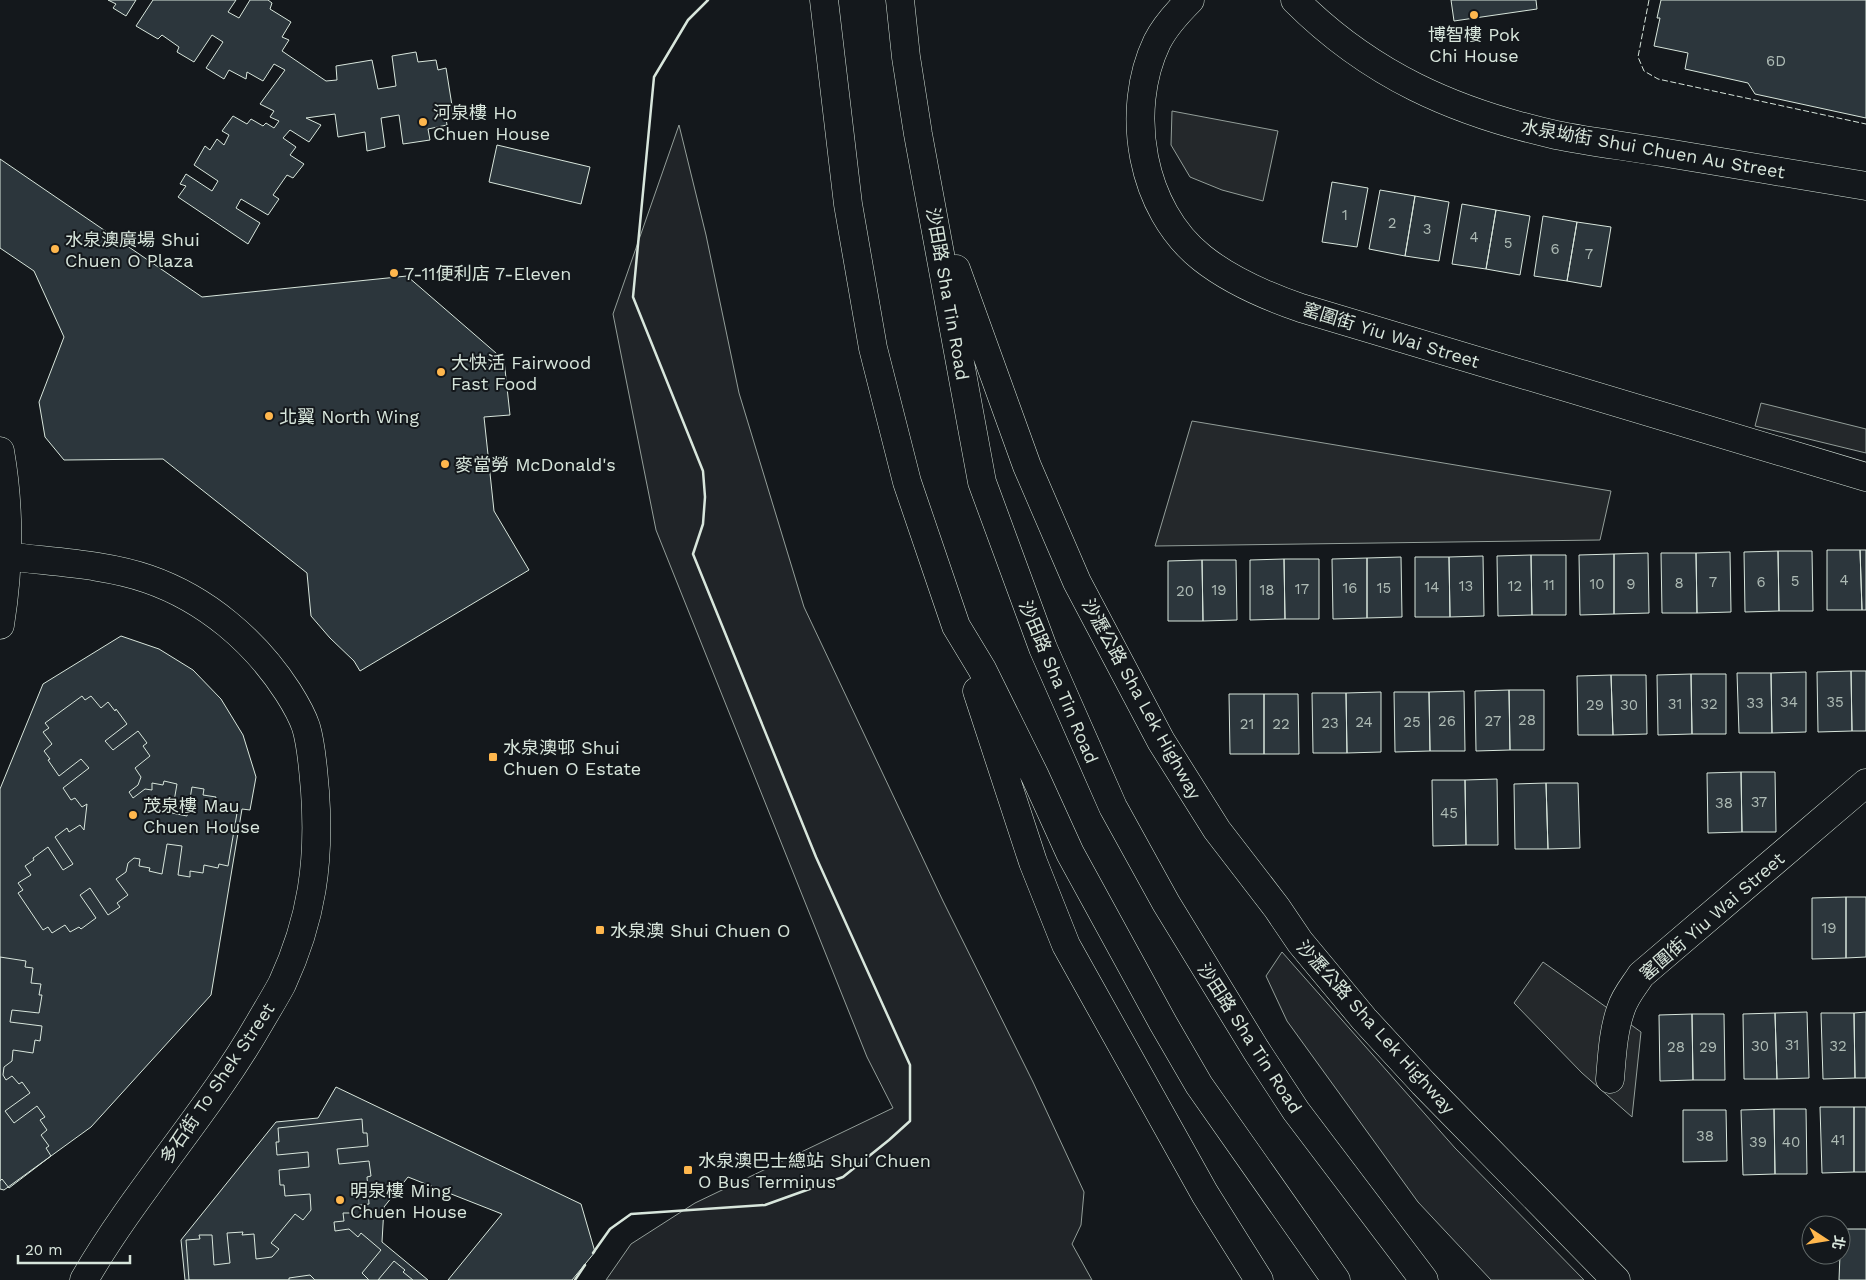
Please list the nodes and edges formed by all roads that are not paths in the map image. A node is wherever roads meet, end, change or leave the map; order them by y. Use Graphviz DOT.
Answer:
graph roads {
  1 [pos="824,0"];
  2 [pos="900,0"];
  3 [pos="1190,0"];
  4 [pos="1295,0"];
  5 [pos="1866,186"];
  6 [pos="930,200"];
  7 [pos="0,451"];
  8 [pos="1866,477"];
  9 [pos="6,556"];
  10 [pos="0,625"];
  11 [pos="956,626"];
  12 [pos="1866,783"];
  13 [pos="1610,1079"];
  14 [pos="1386,1229"];
  15 [pos="84,1280"];
  16 [pos="1259,1280"];
  17 [pos="1336,1280"];
  18 [pos="1424,1280"];
  19 [pos="1443,1280"];
  20 [pos="1616,1280"];
  1 -- 11 [label="main road"];
  2 -- 6 [label="main road, 沙田路 Sha Tin Road"];
  3 -- 8 [label="main road, 窰圍街 Yiu Wai Street"];
  4 -- 5 [label="main road, 水泉坳街 Shui Chuen Au Street"];
  6 -- 14 [label="main road, 沙田路 Sha Tin Road"];
  6 -- 20 [label="main road, 沙瀝公路 Sha Lek Highway"];
  7 -- 9 [label="main road"];
  9 -- 10 [label="main road"];
  9 -- 15 [label="main road, 多石街 To Shek Street"];
  11 -- 16 [label="main road"];
  11 -- 17 [label="main road"];
  12 -- 13 [label="main road, 窰圍街 Yiu Wai Street"];
  14 -- 18 [label="main road, 沙田路 Sha Tin Road"];
  14 -- 19 [label="main road"];
}
